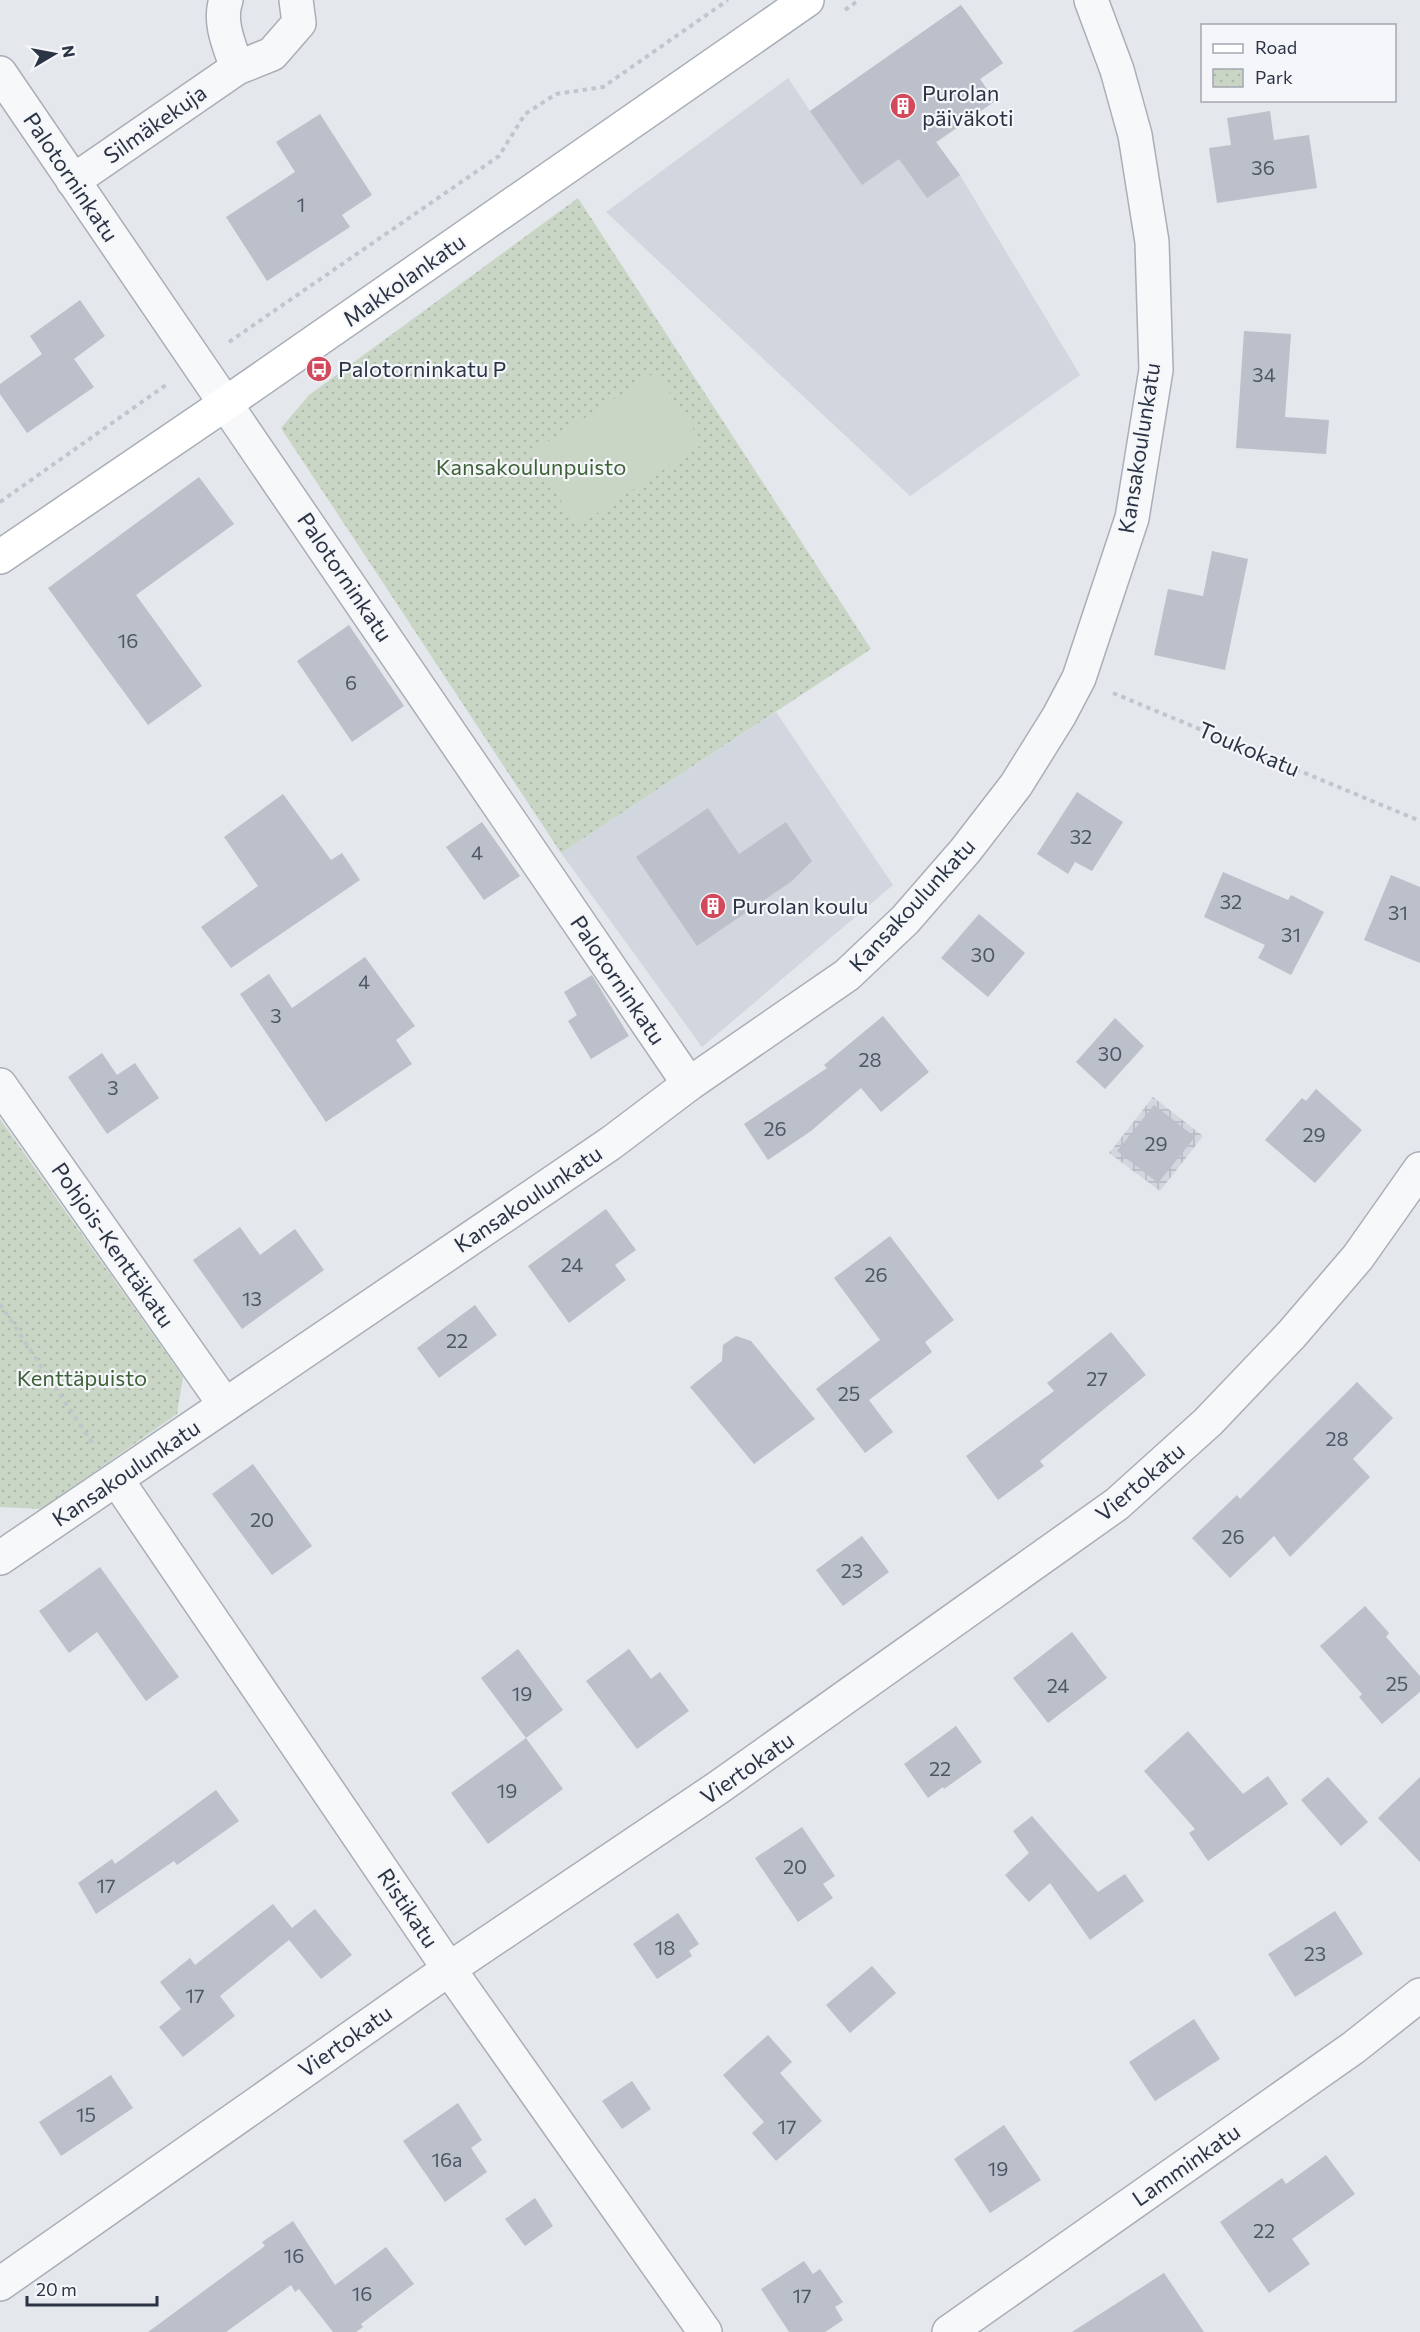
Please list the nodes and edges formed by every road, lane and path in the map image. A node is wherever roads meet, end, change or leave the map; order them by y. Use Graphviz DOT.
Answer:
graph roads {
  1 [pos="226,0"];
  2 [pos="296,0"];
  3 [pos="728,0"];
  4 [pos="807,0"];
  5 [pos="1091,0"];
  6 [pos="237,68"];
  7 [pos="0,73"];
  8 [pos="74,180"];
  9 [pos="198,363"];
  10 [pos="225,404"];
  11 [pos="0,502"];
  12 [pos="0,556"];
  13 [pos="1079,678"];
  14 [pos="1420,821"];
  15 [pos="689,1084"];
  16 [pos="0,1085"];
  17 [pos="1420,1168"];
  18 [pos="0,1304"];
  19 [pos="225,1405"];
  20 [pos="117,1480"];
  21 [pos="0,1558"];
  22 [pos="449,1969"];
  23 [pos="1420,1995"];
  24 [pos="0,2284"];
  25 [pos="705,2332"];
  26 [pos="949,2332"];
  1 -- 6 [label="street"];
  2 -- 6 [label="street, Silmäkekuja"];
  3 -- 9 [label="path"];
  4 -- 10 [label="street, Makkolankatu"];
  5 -- 13 [label="street, Kansakoulunkatu"];
  6 -- 8 [label="street, Silmäkekuja"];
  7 -- 8 [label="street, Palotorninkatu"];
  8 -- 9 [label="street, Palotorninkatu"];
  9 -- 10 [label="street, Palotorninkatu"];
  9 -- 11 [label="path"];
  10 -- 12 [label="street, Makkolankatu"];
  10 -- 15 [label="street, Palotorninkatu"];
  13 -- 14 [label="path, Toukokatu"];
  13 -- 15 [label="street, Kansakoulunkatu"];
  15 -- 19 [label="street, Kansakoulunkatu"];
  16 -- 19 [label="street, Pohjois-Kenttäkatu"];
  17 -- 22 [label="street, Viertokatu"];
  18 -- 20 [label="path"];
  19 -- 20 [label="street, Kansakoulunkatu"];
  20 -- 21 [label="street, Kansakoulunkatu"];
  20 -- 22 [label="street, Ristikatu"];
  22 -- 24 [label="street, Viertokatu"];
  22 -- 25 [label="street, Ristikatu"];
  23 -- 26 [label="street, Lamminkatu"];
}
